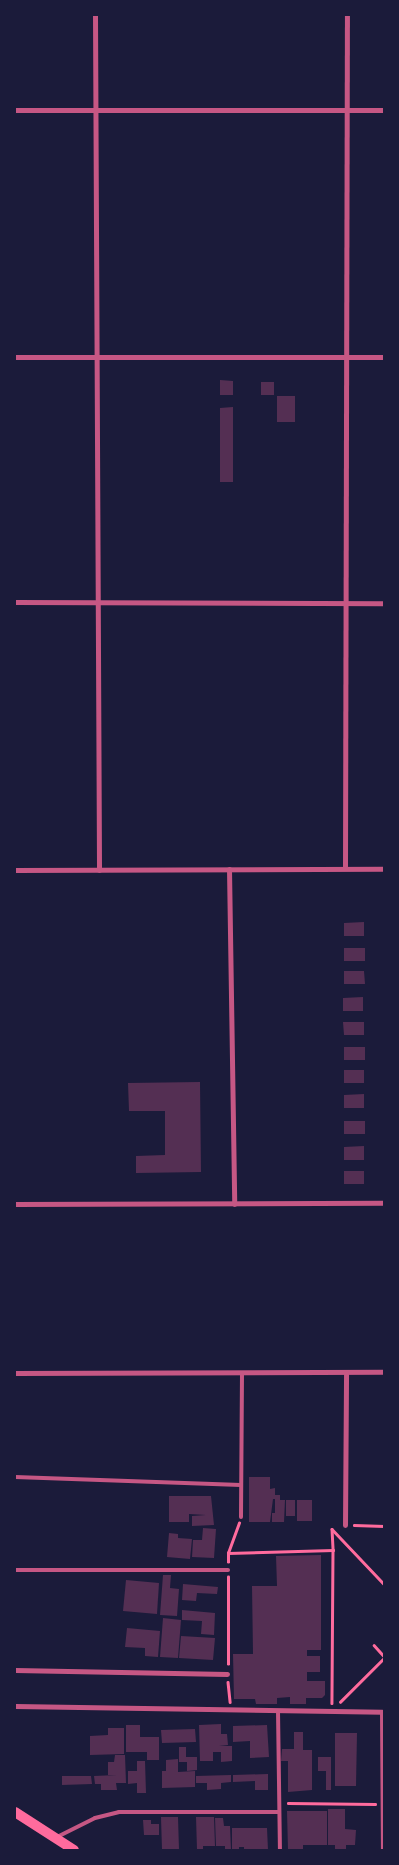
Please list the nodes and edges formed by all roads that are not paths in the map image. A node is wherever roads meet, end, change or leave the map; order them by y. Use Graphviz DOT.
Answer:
graph roads {
  1 [pos="95,15"];
  2 [pos="347,15"];
  3 [pos="95,109"];
  4 [pos="15,110"];
  5 [pos="347,110"];
  6 [pos="384,110"];
  7 [pos="15,357"];
  8 [pos="96,357"];
  9 [pos="346,357"];
  10 [pos="384,357"];
  11 [pos="15,602"];
  12 [pos="98,602"];
  13 [pos="345,603"];
  14 [pos="384,603"];
  15 [pos="345,868"];
  16 [pos="228,869"];
  17 [pos="384,869"];
  18 [pos="15,870"];
  19 [pos="100,870"];
  20 [pos="384,1203"];
  21 [pos="15,1204"];
  22 [pos="234,1204"];
  23 [pos="384,1372"];
  24 [pos="242,1373"];
  25 [pos="346,1373"];
  26 [pos="15,1374"];
  27 [pos="15,1477"];
  28 [pos="241,1485"];
  29 [pos="241,1517"];
  30 [pos="345,1525"];
  31 [pos="15,1570"];
  32 [pos="228,1570"];
  33 [pos="15,1670"];
  34 [pos="228,1674"];
  35 [pos="15,1706"];
  36 [pos="278,1710"];
  37 [pos="15,1812"];
  38 [pos="279,1812"];
  39 [pos="56,1838"];
  40 [pos="74,1850"];
  41 [pos="280,1850"];
  42 [pos="383,1850"];
  1 -- 3 [label="street"];
  2 -- 5 [label="street"];
  3 -- 4 [label="street"];
  3 -- 5 [label="street"];
  3 -- 8 [label="street"];
  5 -- 6 [label="street"];
  5 -- 9 [label="street"];
  7 -- 8 [label="street"];
  8 -- 9 [label="street"];
  8 -- 12 [label="street"];
  9 -- 10 [label="street"];
  9 -- 13 [label="street"];
  11 -- 12 [label="street"];
  12 -- 13 [label="street"];
  12 -- 19 [label="street"];
  13 -- 14 [label="street"];
  13 -- 15 [label="street"];
  15 -- 16 [label="street"];
  15 -- 17 [label="street"];
  16 -- 19 [label="street"];
  16 -- 22 [label="street"];
  18 -- 19 [label="street"];
  20 -- 22 [label="street"];
  21 -- 22 [label="street"];
  23 -- 25 [label="street"];
  24 -- 25 [label="street"];
  24 -- 26 [label="street"];
  24 -- 28 [label="lane"];
  25 -- 30 [label="street"];
  27 -- 28 [label="lane"];
  28 -- 29 [label="lane"];
  31 -- 32 [label="lane"];
  33 -- 34 [label="street"];
  35 -- 36 [label="street"];
  36 -- 38 [label="lane"];
  36 -- 42 [label="street"];
  37 -- 39 [label="main road"];
  38 -- 39 [label="lane"];
  38 -- 41 [label="lane"];
  39 -- 40 [label="main road"];
}
